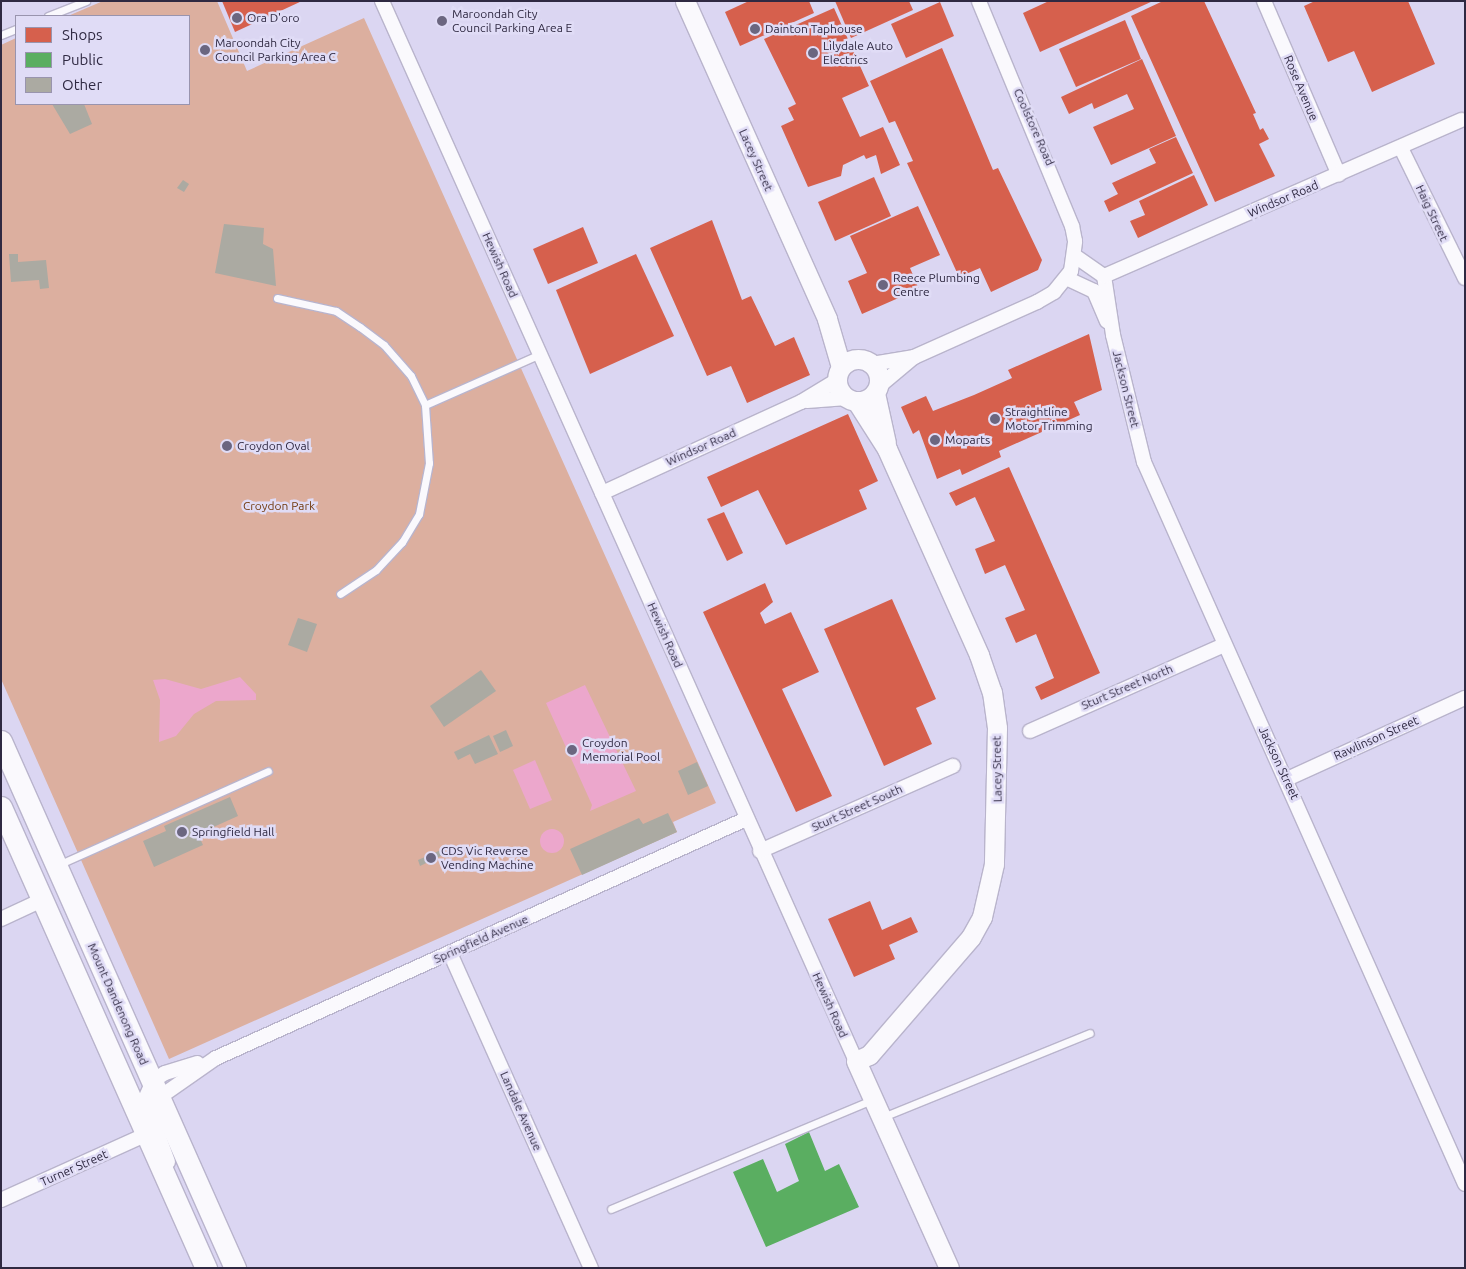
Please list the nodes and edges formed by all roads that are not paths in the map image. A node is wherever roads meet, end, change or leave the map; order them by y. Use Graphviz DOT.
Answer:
graph roads {
  1 [pos="86,1"];
  2 [pos="382,1"];
  3 [pos="684,1"];
  4 [pos="979,1"];
  5 [pos="1264,1"];
  6 [pos="51,15"];
  7 [pos="15,29"];
  8 [pos="1,35"];
  9 [pos="1461,120"];
  10 [pos="1401,148"];
  11 [pos="1339,176"];
  12 [pos="1074,256"];
  13 [pos="1104,276"];
  14 [pos="1066,278"];
  15 [pos="1465,278"];
  16 [pos="277,298"];
  17 [pos="827,319"];
  18 [pos="1113,335"];
  19 [pos="540,354"];
  20 [pos="914,357"];
  21 [pos="866,362"];
  22 [pos="839,373"];
  23 [pos="877,390"];
  24 [pos="852,400"];
  25 [pos="801,402"];
  26 [pos="425,405"];
  27 [pos="887,449"];
  28 [pos="602,493"];
  29 [pos="340,594"];
  30 [pos="1224,645"];
  31 [pos="1465,698"];
  32 [pos="1030,731"];
  33 [pos="1,740"];
  34 [pos="953,766"];
  35 [pos="268,771"];
  36 [pos="1287,778"];
  37 [pos="1,807"];
  38 [pos="746,819"];
  39 [pos="760,851"];
  40 [pos="57,865"];
  41 [pos="67,888"];
  42 [pos="42,900"];
  43 [pos="1,919"];
  44 [pos="450,953"];
  45 [pos="1090,1033"];
  46 [pos="856,1061"];
  47 [pos="156,1089"];
  48 [pos="873,1100"];
  49 [pos="881,1118"];
  50 [pos="147,1134"];
  51 [pos="1465,1184"];
  52 [pos="1,1200"];
  53 [pos="611,1209"];
  54 [pos="184,1219"];
  55 [pos="206,1268"];
  56 [pos="235,1268"];
  57 [pos="591,1268"];
  58 [pos="949,1268"];
  1 -- 6 [label="lane"];
  2 -- 19 [label="street, Hewish Road"];
  3 -- 17 [label="street, Lacey Street"];
  4 -- 12 [label="street, Coolstore Road"];
  5 -- 11 [label="street, Rose Avenue"];
  7 -- 8 [label="lane"];
  9 -- 10 [label="street, Windsor Road"];
  10 -- 11 [label="street, Windsor Road"];
  10 -- 15 [label="street, Haig Street"];
  11 -- 13 [label="street, Windsor Road"];
  12 -- 13 [label="street"];
  12 -- 14 [label="street"];
  13 -- 18 [label="street"];
  14 -- 18 [label="street"];
  14 -- 20 [label="street"];
  16 -- 26 [label="lane"];
  17 -- 21 [label="street, Lacey Street"];
  17 -- 22 [label="street, Lacey Street"];
  18 -- 30 [label="street, Jackson Street"];
  19 -- 26 [label="lane"];
  19 -- 28 [label="street, Hewish Road"];
  20 -- 21 [label="street"];
  20 -- 23 [label="street"];
  21 -- 22 [label="street"];
  21 -- 23 [label="street, Lacey Street"];
  22 -- 24 [label="street, Lacey Street"];
  22 -- 25 [label="street, Windsor Road"];
  23 -- 24 [label="street"];
  23 -- 27 [label="street, Lacey Street"];
  24 -- 25 [label="street, Windsor Road"];
  24 -- 27 [label="street, Lacey Street"];
  25 -- 28 [label="street, Windsor Road"];
  26 -- 29 [label="lane"];
  27 -- 46 [label="street, Lacey Street"];
  28 -- 38 [label="street, Hewish Road"];
  30 -- 32 [label="street, Sturt Street North"];
  30 -- 36 [label="street, Jackson Street"];
  31 -- 36 [label="street, Rawlinson Street"];
  33 -- 40 [label="main road, Mount Dandenong Road"];
  34 -- 39 [label="street, Sturt Street South"];
  35 -- 40 [label="lane"];
  36 -- 51 [label="street, Jackson Street"];
  37 -- 42 [label="main road"];
  38 -- 39 [label="street, Hewish Road"];
  38 -- 44 [label="street, Springfield Avenue"];
  39 -- 46 [label="street, Hewish Road"];
  40 -- 41 [label="main road, Mount Dandenong Road"];
  41 -- 42 [label="main road"];
  41 -- 47 [label="main road, Mount Dandenong Road"];
  42 -- 43 [label="street"];
  42 -- 50 [label="main road"];
  44 -- 47 [label="street, Springfield Avenue"];
  44 -- 57 [label="street, Landale Avenue"];
  45 -- 49 [label="lane"];
  46 -- 48 [label="street, Hewish Road"];
  47 -- 54 [label="street"];
  47 -- 56 [label="main road, Mount Dandenong Road"];
  48 -- 49 [label="street, Hewish Road"];
  48 -- 53 [label="lane"];
  49 -- 58 [label="street, Hewish Road"];
  50 -- 52 [label="street, Turner Street"];
  50 -- 54 [label="main road"];
  54 -- 55 [label="main road"];
}
